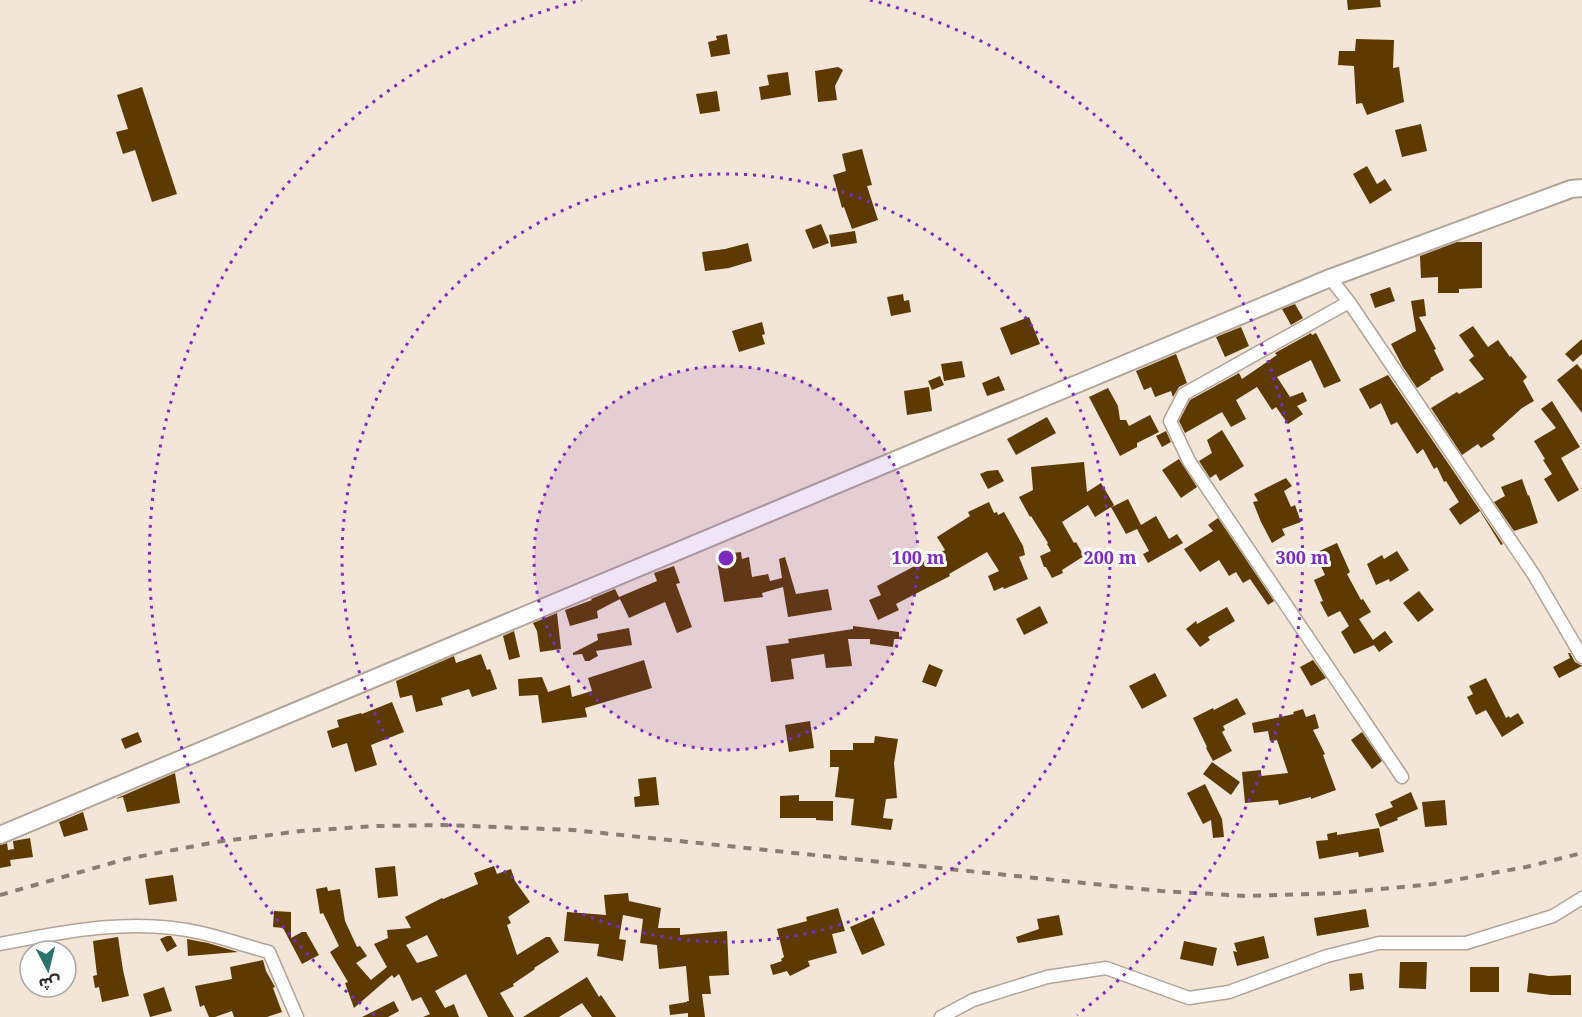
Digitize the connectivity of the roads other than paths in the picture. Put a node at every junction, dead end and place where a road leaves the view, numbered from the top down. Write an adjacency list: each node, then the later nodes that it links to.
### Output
1 (1582, 188): 2 (main road)
2 (1330, 278): 3 (street); 6 (main road)
3 (1349, 302): 4 (street); 5 (street)
4 (1582, 657)
5 (1402, 777)
6 (0, 835)
7 (1582, 898): 10 (street)
8 (0, 944): 9 (street)
9 (297, 1017)
10 (941, 1017)

